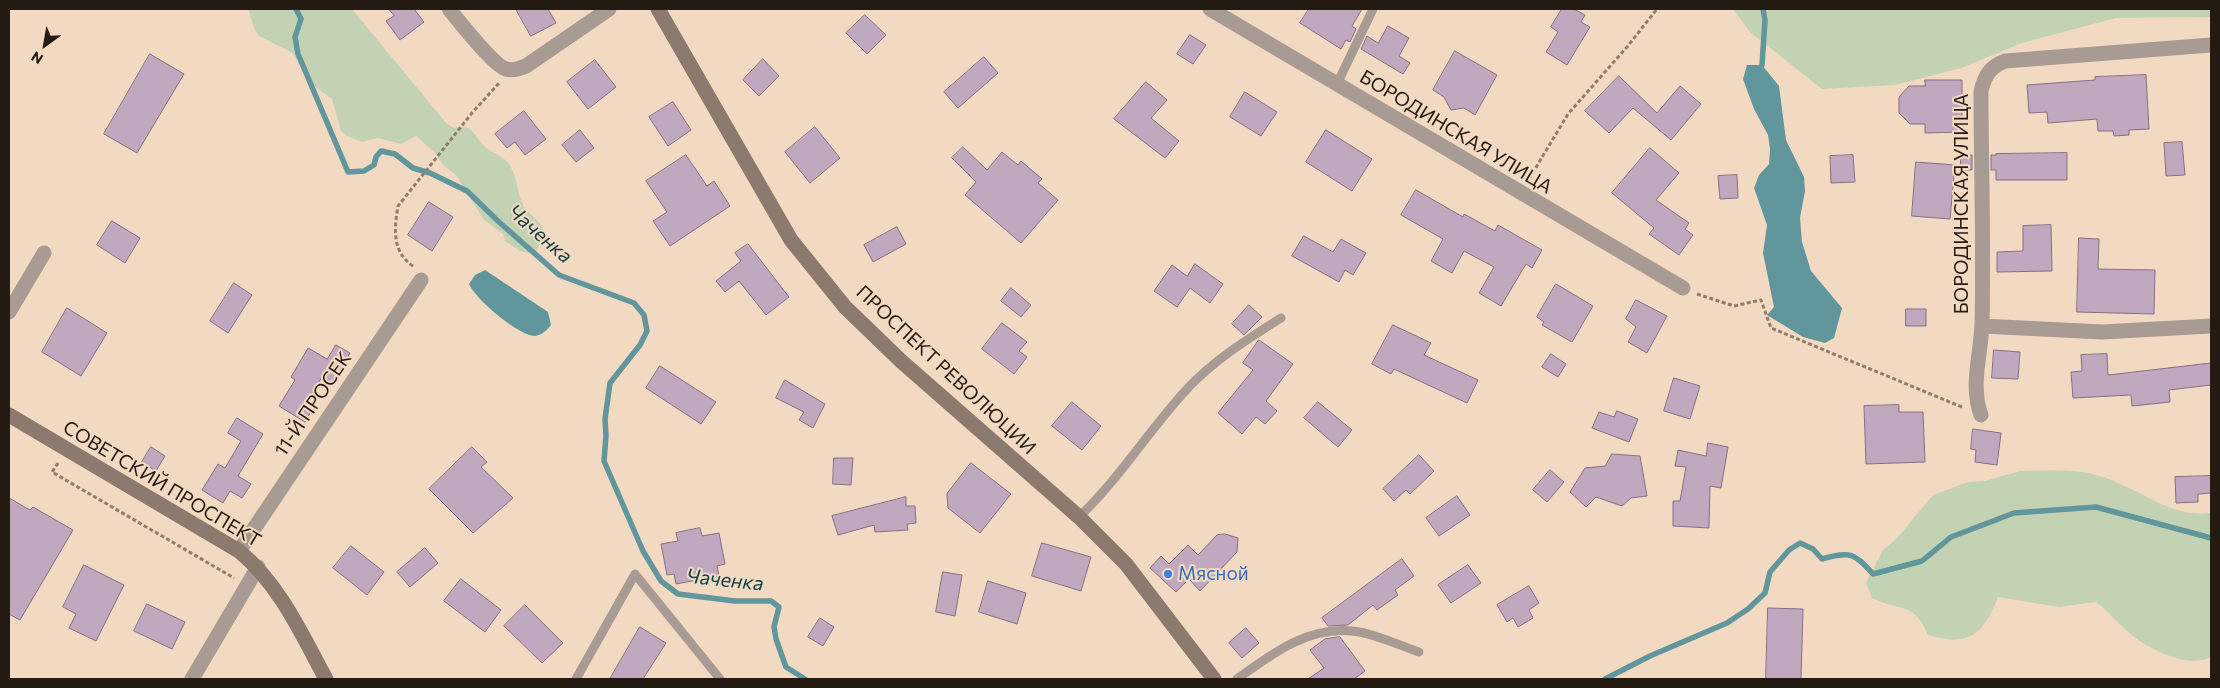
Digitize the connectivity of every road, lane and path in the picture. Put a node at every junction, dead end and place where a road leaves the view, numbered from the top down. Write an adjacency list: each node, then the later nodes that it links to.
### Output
1 (449, 9): 8 (street)
2 (609, 9): 8 (street)
3 (658, 9): 21 (street, ПРОСПЕКТ РЕВОЛЮЦИИ)
4 (1210, 9): 9 (street, БОРОДИНСКАЯ УЛИЦА)
5 (1373, 9): 9 (lane)
6 (1657, 9): 10 (path)
7 (2211, 46): 16 (street, БОРОДИНСКАЯ УЛИЦА)
8 (505, 69): 12 (path)
9 (1337, 84): 10 (street, БОРОДИНСКАЯ УЛИЦА)
10 (1521, 193): 13 (street, БОРОДИНСКАЯ УЛИЦА)
11 (44, 253): 14 (street)
12 (421, 280): 22 (street, 11-Й ПРОСЕК)
13 (1683, 288): 19 (path)
14 (9, 312)
15 (1281, 318): 21 (lane)
16 (1982, 326): 17 (street, БОРОДИНСКАЯ УЛИЦА); 19 (street, БОРОДИНСКАЯ УЛИЦА)
17 (2211, 326)
18 (9, 415): 20 (street, СОВЕТСКИЙ ПРОСПЕКТ)
19 (1981, 415)
20 (66, 448): 22 (street, СОВЕТСКИЙ ПРОСПЕКТ); 24 (path)
21 (1079, 517): 30 (street, ПРОСПЕКТ РЕВОЛЮЦИИ)
22 (239, 551): 23 (street, СОВЕТСКИЙ ПРОСПЕКТ)
23 (258, 567): 26 (street); 27 (street, СОВЕТСКИЙ ПРОСПЕКТ)
24 (229, 585)
25 (1419, 652): 31 (lane)
26 (192, 679)
27 (326, 679)
28 (576, 679): 29 (lane)
29 (720, 679)
30 (1214, 679)
31 (1237, 679)

